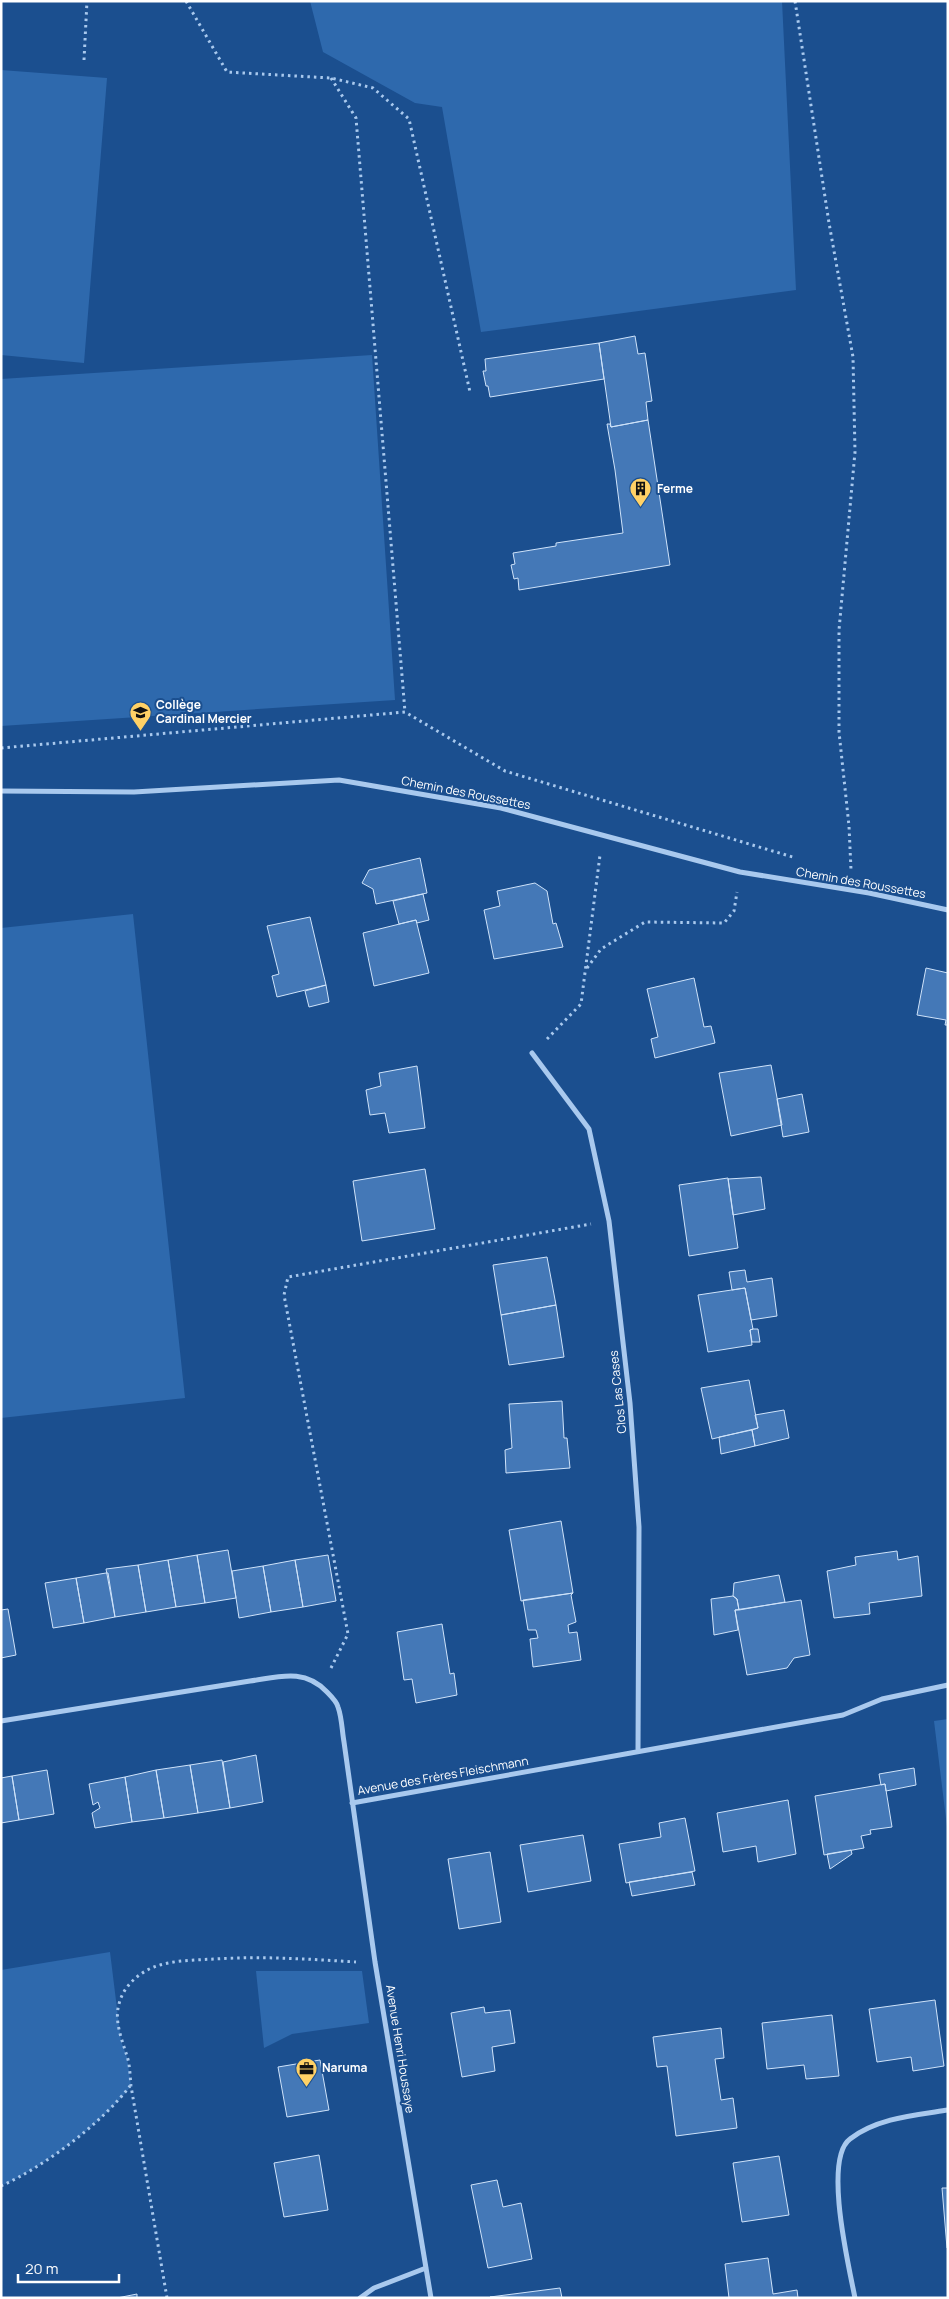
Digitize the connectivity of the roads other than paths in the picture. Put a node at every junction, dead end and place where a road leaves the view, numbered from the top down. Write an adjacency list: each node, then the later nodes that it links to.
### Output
1 (1, 791): 2 (street, Chemin des Roussettes)
2 (948, 910)
3 (532, 1053): 6 (street, Clos Las Cases)
4 (948, 1685): 6 (street, Avenue des Frères Fleischmann)
5 (1, 1721): 7 (street, Avenue des Frères Fleischmann)
6 (638, 1750): 7 (street, Avenue des Frères Fleischmann)
7 (352, 1803): 9 (street, Avenue Henri Houssaye)
8 (948, 2110): 12 (street)
9 (426, 2268): 10 (street); 11 (street, Avenue Henri Houssaye)
10 (360, 2298)
11 (431, 2298)
12 (854, 2298)

